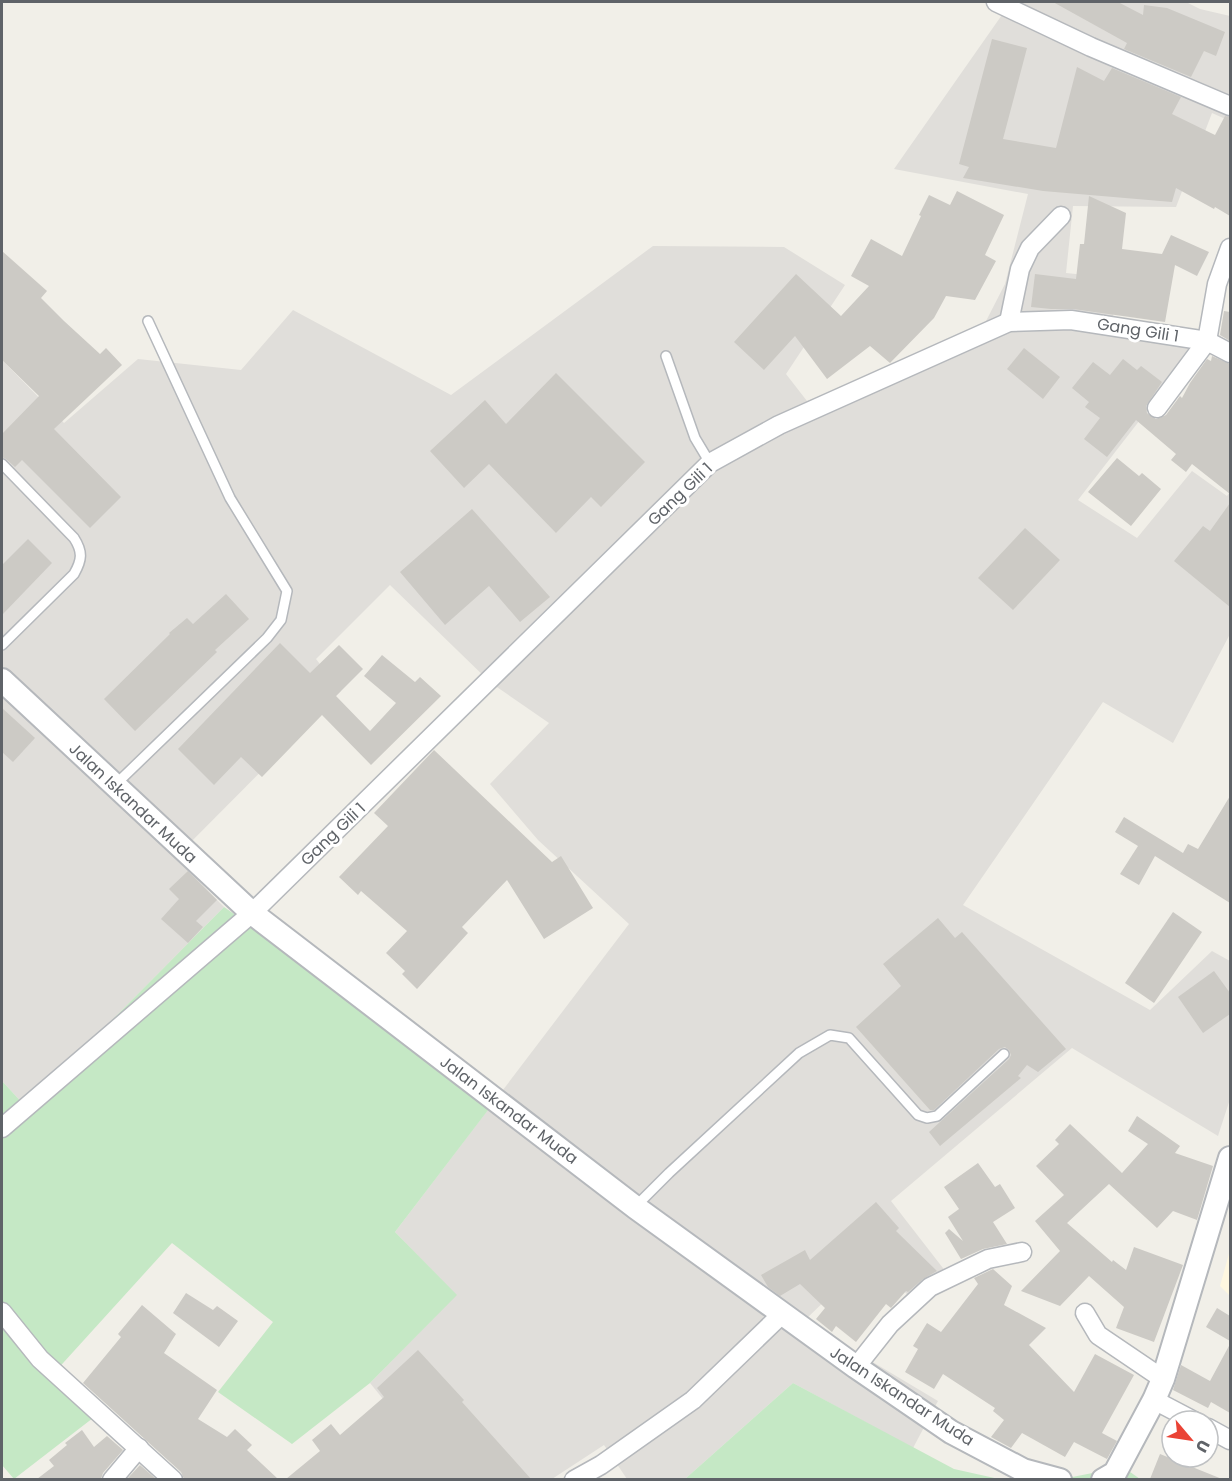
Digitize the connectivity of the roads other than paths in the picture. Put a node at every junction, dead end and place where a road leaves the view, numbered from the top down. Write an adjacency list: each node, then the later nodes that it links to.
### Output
1 (996, 2): 2 (street)
2 (1230, 106)
3 (1061, 216): 6 (street)
4 (1230, 248): 7 (street)
5 (148, 321): 15 (lane)
6 (1009, 322): 7 (street, Gang Gili 1); 11 (street, Gang Gili 1)
7 (1207, 341): 8 (street, Gang Gili 1); 10 (street)
8 (1230, 353)
9 (666, 356): 11 (lane)
10 (1157, 408)
11 (710, 463): 16 (street, Gang Gili 1)
12 (2, 464): 13 (lane)
13 (2, 645)
14 (2, 680): 15 (street, Jalan Iskandar Muda)
15 (114, 785): 16 (street, Jalan Iskandar Muda)
16 (252, 913): 18 (street, Gang Gili 1); 20 (street, Jalan Iskandar Muda)
17 (1004, 1054): 20 (lane)
18 (2, 1128)
19 (1230, 1158): 26 (street)
20 (635, 1207): 24 (street, Jalan Iskandar Muda)
21 (1022, 1252): 25 (street)
22 (2, 1312): 29 (street)
23 (1085, 1313): 26 (street)
24 (782, 1314): 25 (street, Jalan Iskandar Muda); 30 (street)
25 (856, 1367): 34 (street, Jalan Iskandar Muda)
26 (1163, 1379): 27 (street)
27 (1154, 1400): 28 (street); 35 (street)
28 (1171, 1409)
29 (139, 1448): 31 (street); 32 (street)
30 (606, 1472): 33 (street)
31 (111, 1479)
32 (173, 1479)
33 (574, 1479)
34 (1060, 1479)
35 (1103, 1479)

